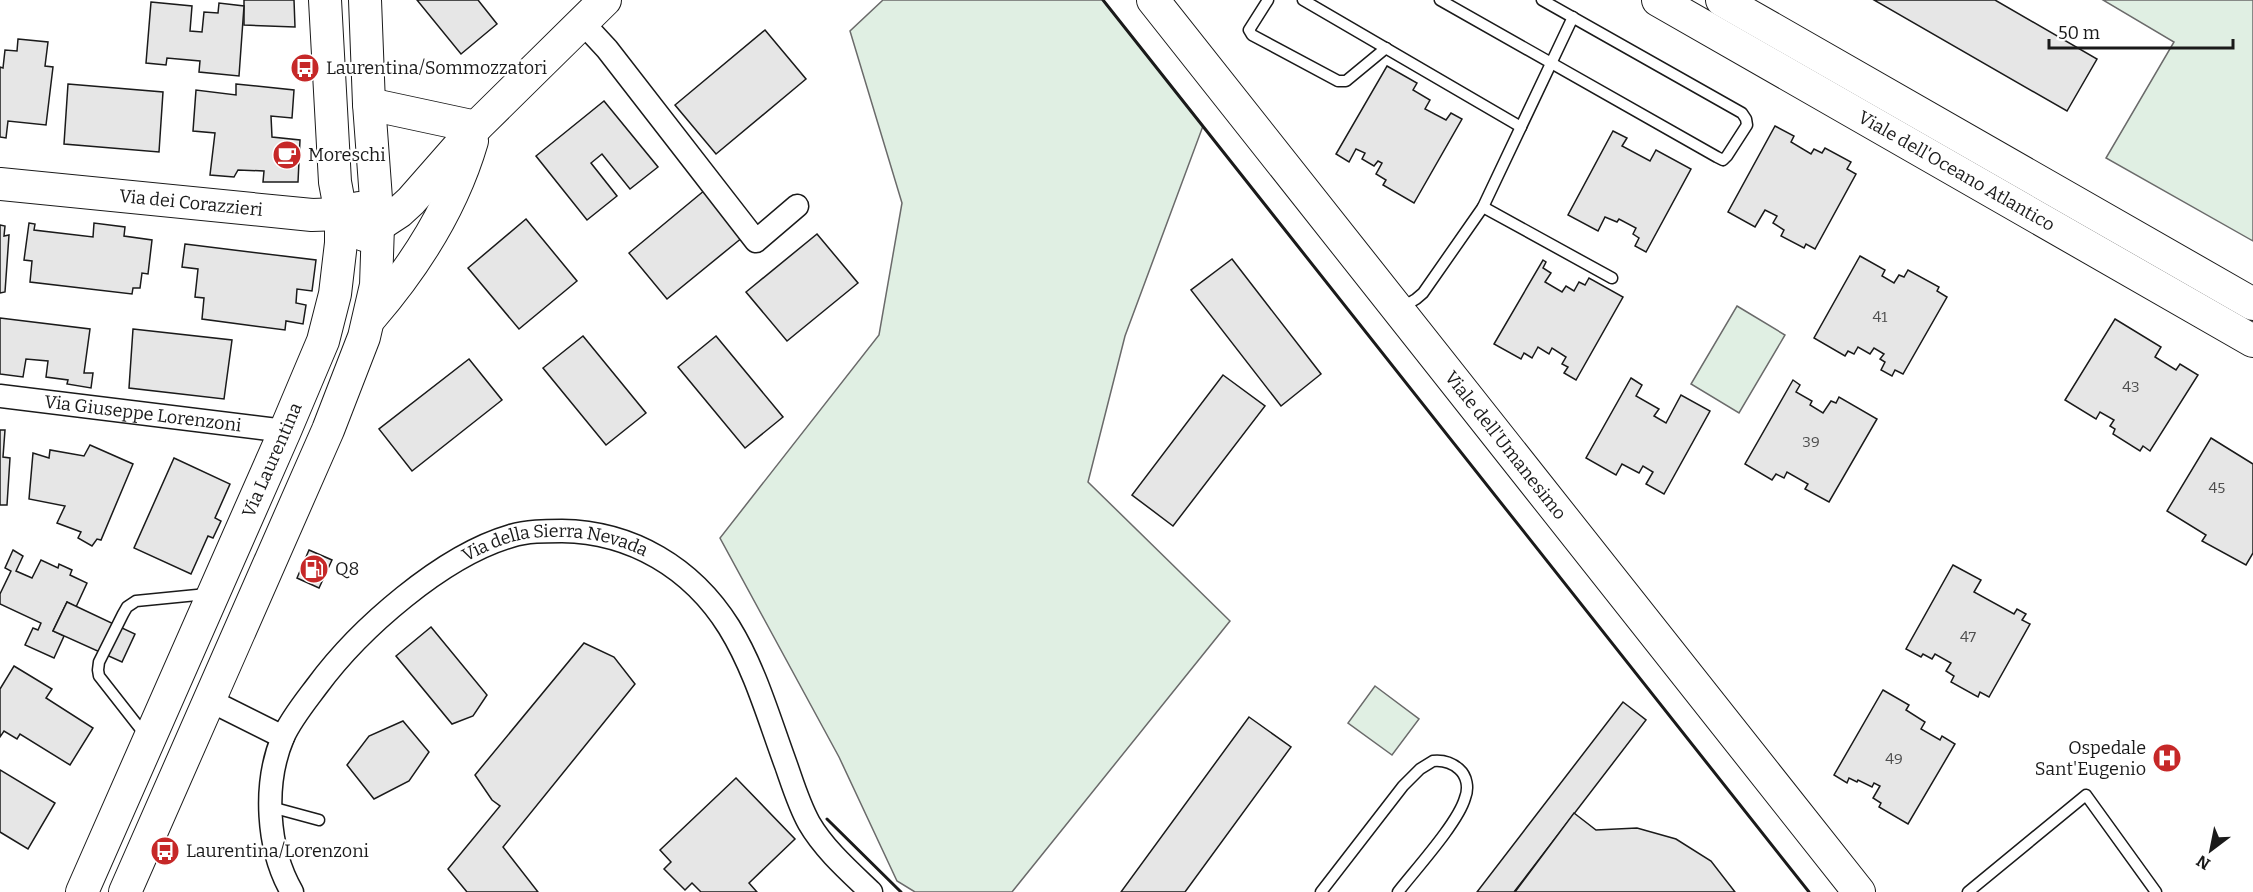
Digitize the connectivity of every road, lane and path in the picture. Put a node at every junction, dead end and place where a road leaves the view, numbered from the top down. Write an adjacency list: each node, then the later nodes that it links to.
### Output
1 (325, 0): 22 (main road, Via Laurentina)
2 (365, 0): 15 (main road)
3 (605, 0): 12 (main road)
4 (1153, 0): 27 (main road, Viale dell'Umanesimo)
5 (1268, 0): 13 (lane)
6 (1303, 0): 13 (lane)
7 (1440, 0): 14 (lane)
8 (1542, 0): 11 (lane)
9 (1658, 0): 29 (main road, Viale dell'Oceano Atlantico)
10 (1722, 0): 26 (main road, Viale dell'Oceano Atlantico)
11 (1573, 17): 14 (lane); 14 (lane)
12 (582, 22): 17 (main road); 20 (street)
13 (1386, 48): 16 (lane)
14 (1551, 65): 16 (lane)
15 (369, 104): 17 (main road); 19 (main road)
16 (1521, 127): 21 (lane)
17 (477, 128): 23 (main road); 28 (main road)
18 (0, 184): 22 (main road, Via dei Corazzieri)
19 (376, 194): 22 (main road, Via dei Corazzieri); 23 (main road)
20 (797, 206)
21 (1483, 207): 25 (lane); 27 (lane)
22 (341, 214): 24 (main road, Via Laurentina)
23 (378, 226): 24 (main road); 28 (main road)
24 (341, 252): 31 (main road, Via Laurentina)
25 (1612, 278)
26 (2253, 304)
27 (1398, 310): 44 (main road, Viale dell'Umanesimo)
28 (369, 320): 33 (main road)
29 (2253, 341)
30 (0, 396): 31 (street, Via Giuseppe Lorenzoni)
31 (285, 431): 32 (main road, Via Laurentina)
32 (213, 594): 35 (main road, Via Laurentina); 35 (lane)
33 (209, 700): 34 (street); 39 (main road)
34 (283, 737): 36 (street, Via della Sierra Nevada); 41 (street, Via della Sierra Nevada)
35 (149, 740): 38 (main road, Via Laurentina)
36 (271, 807): 37 (lane); 40 (street, Via della Sierra Nevada)
37 (319, 820)
38 (82, 892)
39 (125, 892)
40 (292, 892)
41 (871, 892)
42 (1321, 892): 43 (lane)
43 (1398, 892)
44 (1859, 892)
45 (1968, 892): 46 (lane)
46 (2156, 892)

